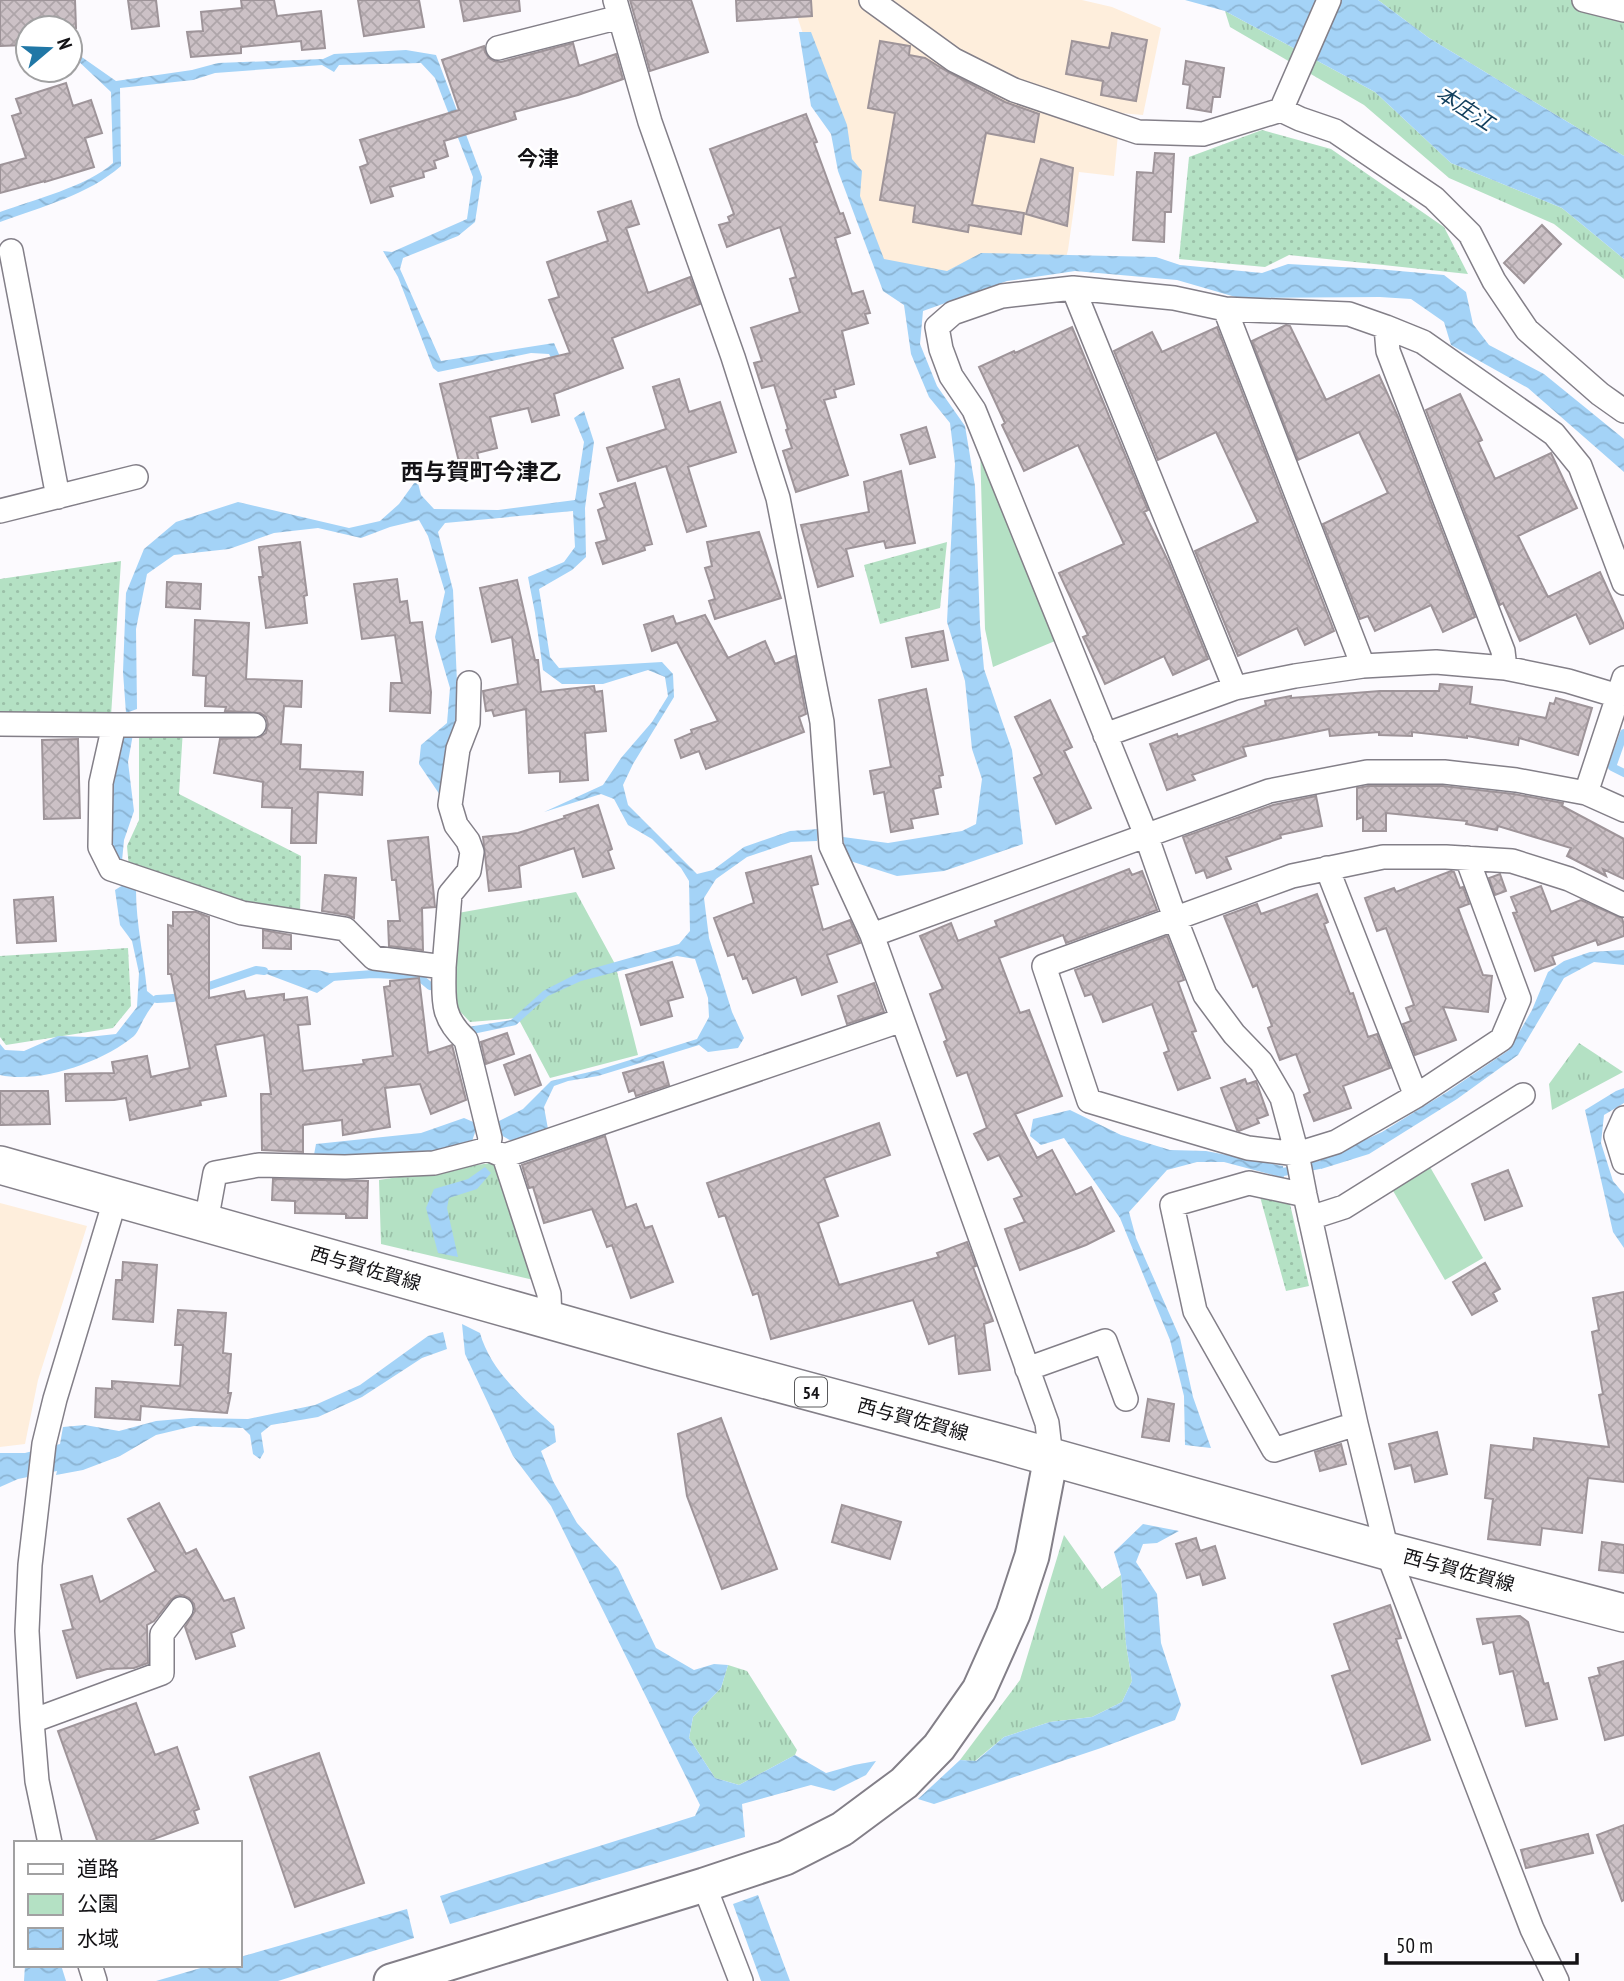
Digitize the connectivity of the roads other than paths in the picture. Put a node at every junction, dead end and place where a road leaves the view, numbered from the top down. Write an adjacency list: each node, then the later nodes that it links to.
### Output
1 (870, 0): 7 (street)
2 (1329, 0): 7 (street)
3 (1584, 0): 5 (street)
4 (617, 9): 6 (street); 33 (street)
5 (1624, 10)
6 (498, 48)
7 (1286, 100): 12 (street)
8 (11, 251): 14 (street)
9 (1073, 288): 10 (street); 21 (street); 25 (street)
10 (1225, 309): 11 (street); 17 (street)
11 (1387, 327): 16 (street); 18 (street)
12 (1624, 411)
13 (136, 477): 14 (street)
14 (58, 496): 15 (street)
15 (0, 511)
16 (1624, 583)
17 (1363, 666): 18 (street); 21 (street)
18 (1505, 668): 20 (street)
19 (469, 683): 34 (street)
20 (1621, 687): 26 (street)
21 (1235, 688): 25 (street)
22 (0, 724): 23 (street)
23 (114, 725): 24 (street); 34 (street)
24 (254, 725)
25 (1105, 735): 28 (street)
26 (1586, 793): 27 (street); 28 (street)
27 (1624, 810)
28 (1146, 835): 32 (street); 33 (street)
29 (1467, 858): 30 (street); 31 (street); 37 (street)
30 (1326, 868): 32 (street); 37 (street)
31 (1624, 905)
32 (1175, 918): 42 (street); 42 (street)
33 (872, 935): 35 (street)
34 (444, 967): 39 (street)
35 (902, 1020): 39 (street); 47 (street)
36 (1523, 1095): 44 (street)
37 (1416, 1096): 42 (street)
38 (1624, 1118): 40 (street)
39 (496, 1153): 45 (street); 46 (street)
40 (1624, 1162)
41 (0, 1165): 43 (main road, 西与賀佐賀線 / 54)
42 (1301, 1173): 44 (street); 49 (street)
43 (116, 1197): 45 (main road, 西与賀佐賀線 / 54); 54 (street)
44 (1310, 1218): 49 (street)
45 (206, 1222): 46 (main road, 西与賀佐賀線 / 54)
46 (550, 1320): 50 (main road, 西与賀佐賀線 / 54)
47 (1027, 1369): 48 (street); 50 (street)
48 (1126, 1399)
49 (1356, 1424): 51 (street)
50 (1051, 1457): 51 (main road, 西与賀佐賀線 / 54); 56 (street)
51 (1387, 1550): 53 (main road, 西与賀佐賀線 / 54); 59 (street)
52 (181, 1609): 54 (street)
53 (1624, 1613)
54 (32, 1721): 55 (street)
55 (50, 1841)
56 (704, 1885): 57 (street); 58 (street)
57 (390, 1981)
58 (741, 1981)
59 (1557, 1981)

